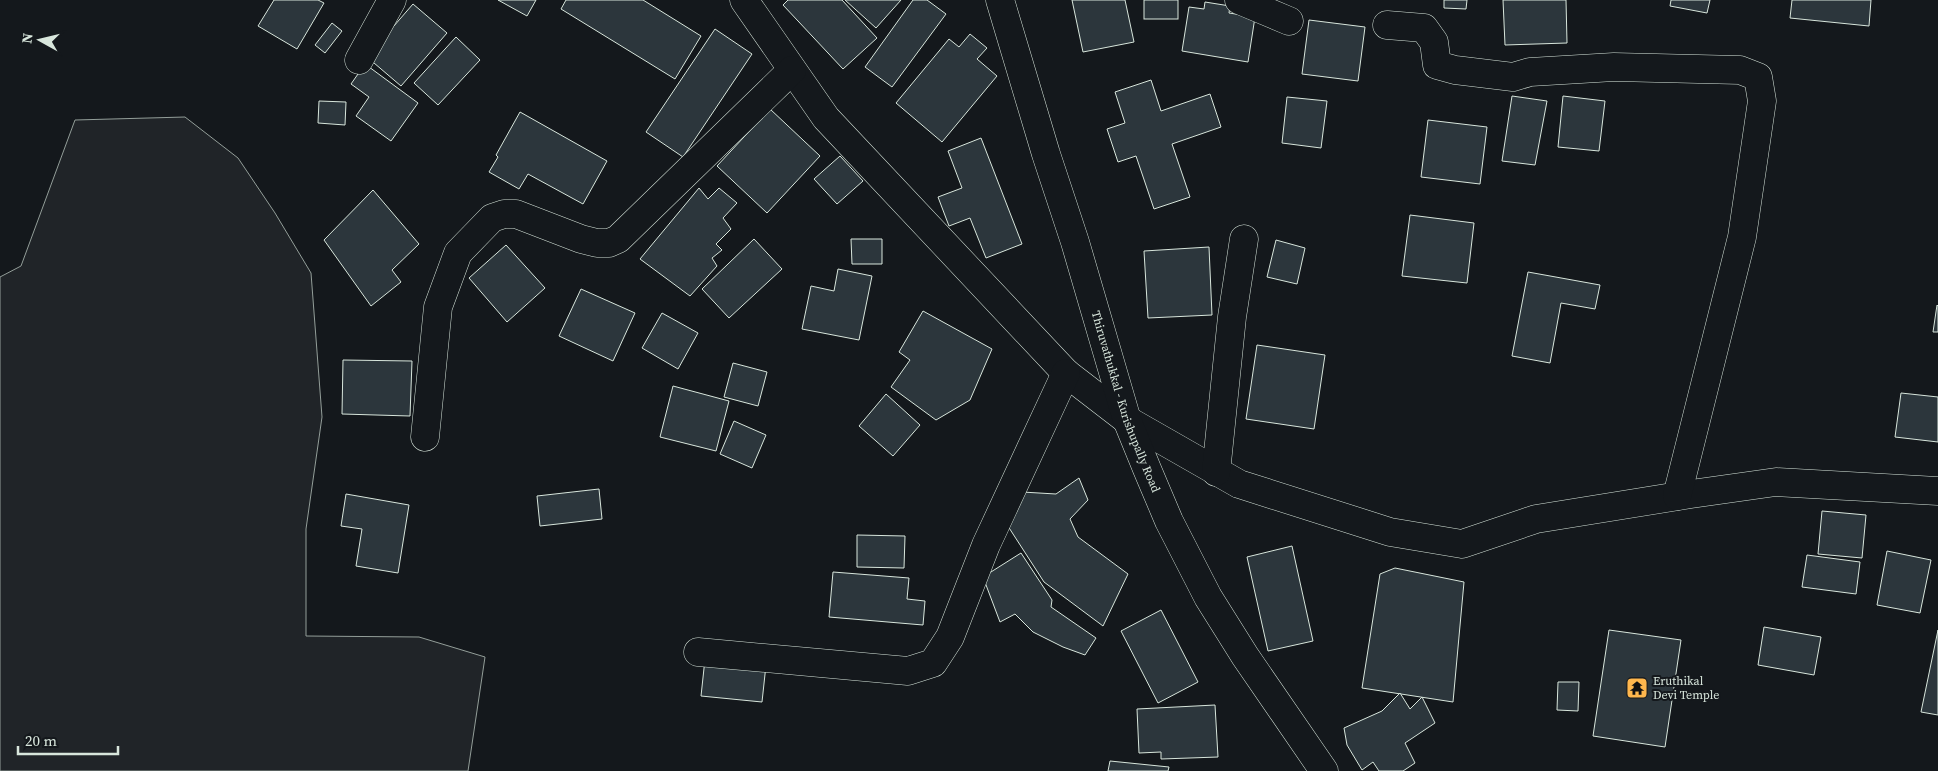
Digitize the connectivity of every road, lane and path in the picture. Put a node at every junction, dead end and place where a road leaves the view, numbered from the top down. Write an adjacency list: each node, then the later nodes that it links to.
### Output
1 (392, 0): 7 (street)
2 (744, 0): 8 (street)
3 (1000, 0): 11 (street, Thiruvathukkal - Kurishupally Road)
4 (1239, 0): 5 (street)
5 (1289, 21)
6 (1387, 25): 15 (street)
7 (358, 60)
8 (792, 70): 10 (street); 12 (street)
9 (1244, 239): 13 (street)
10 (1066, 373): 11 (street); 16 (street)
11 (1127, 420): 13 (street); 17 (street, Thiruvathukkal - Kurishupally Road)
12 (425, 437)
13 (1216, 472): 15 (street)
14 (1938, 491): 15 (street)
15 (1676, 496)
16 (698, 652)
17 (1324, 771)

